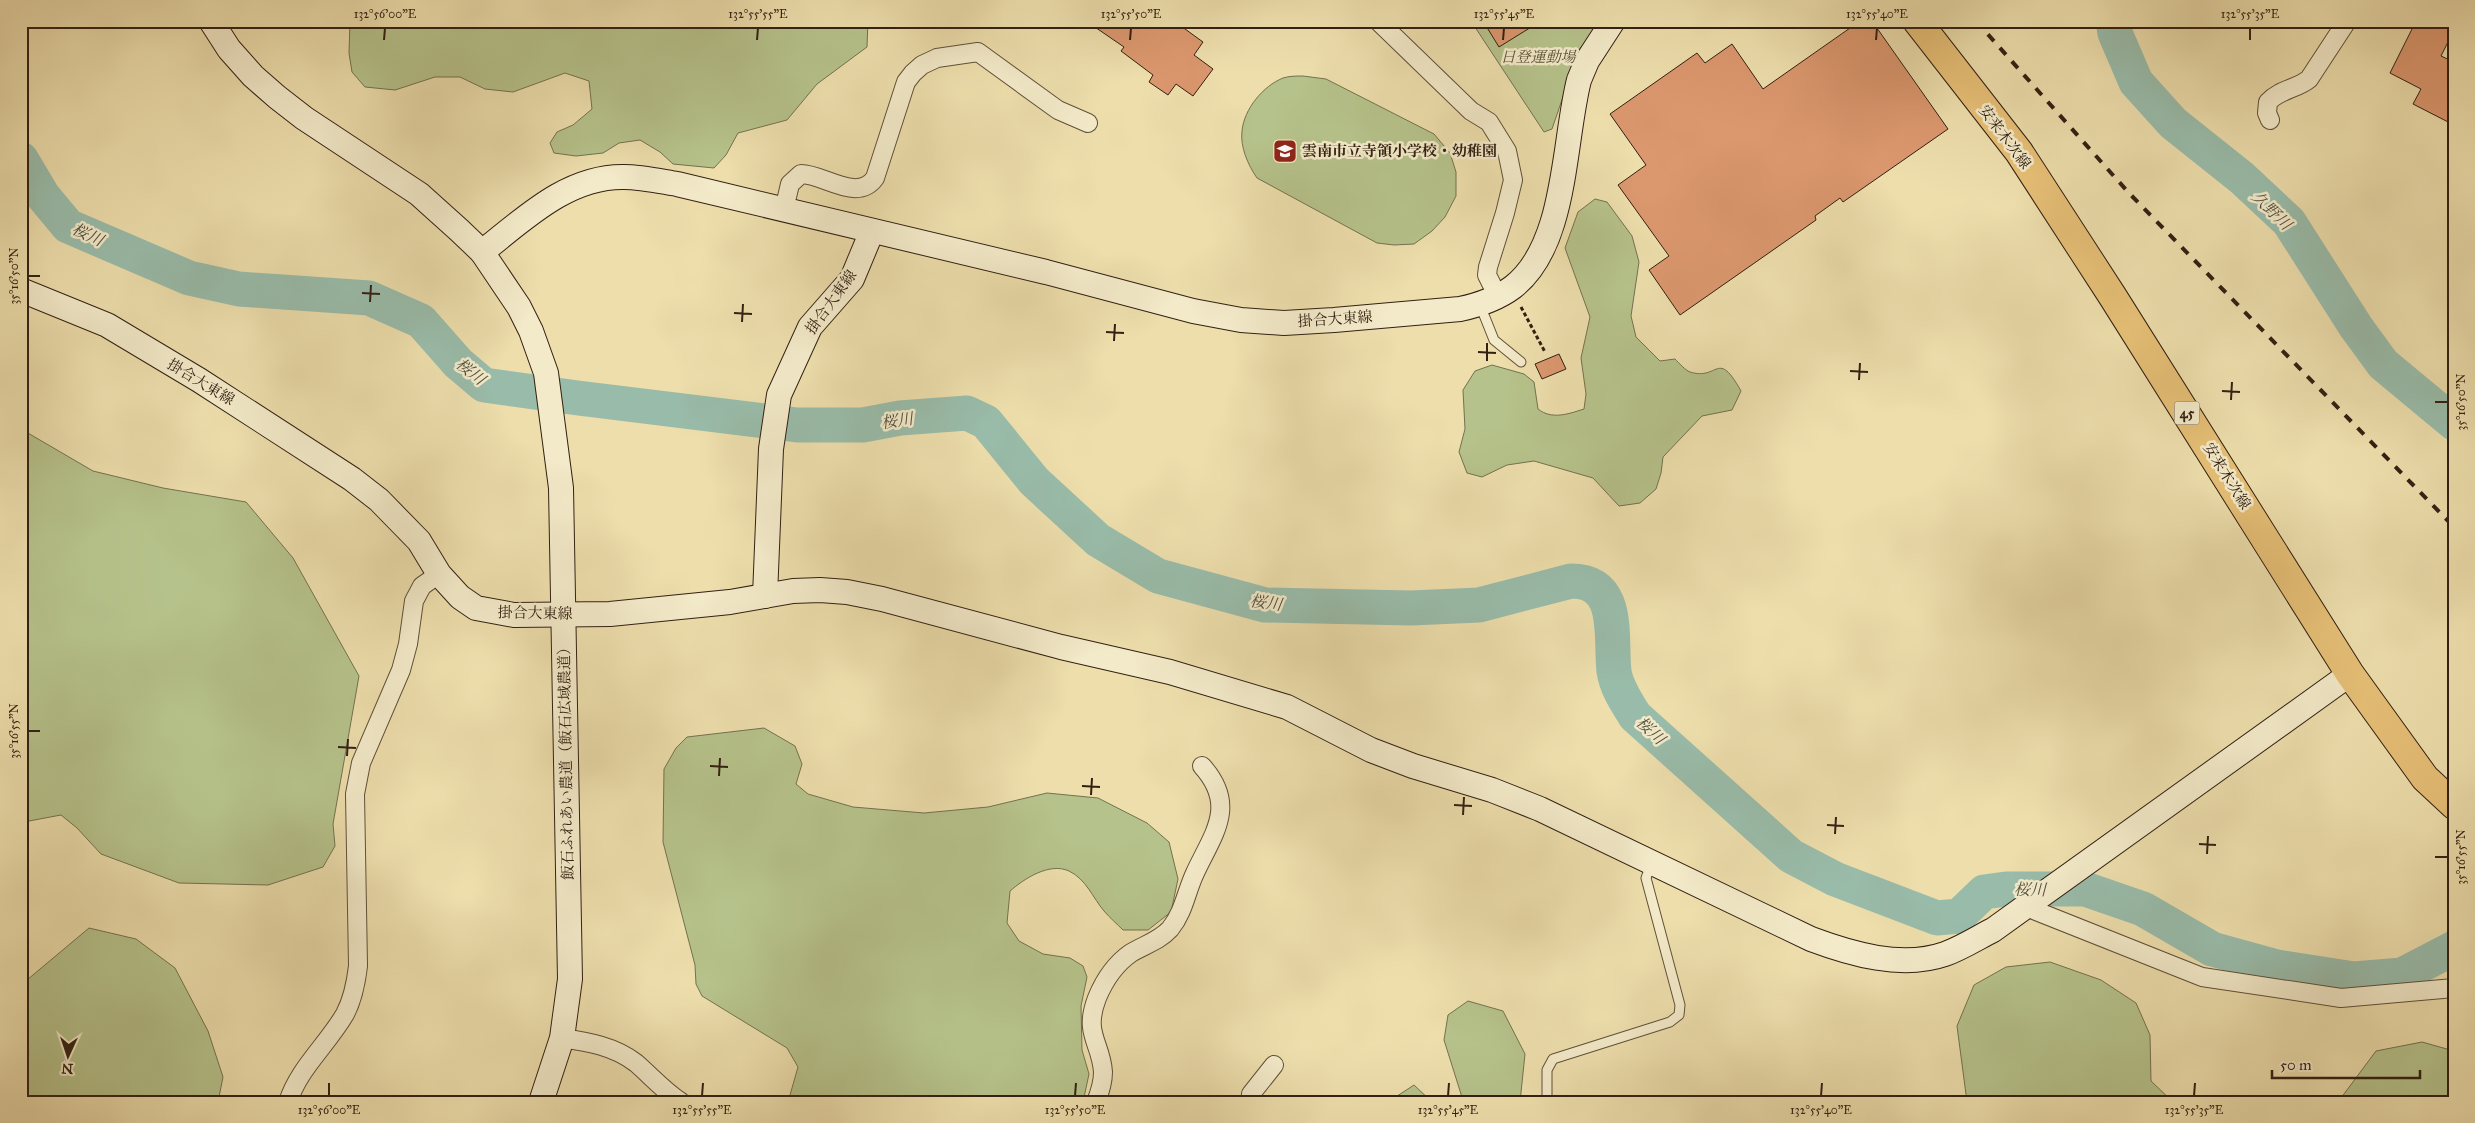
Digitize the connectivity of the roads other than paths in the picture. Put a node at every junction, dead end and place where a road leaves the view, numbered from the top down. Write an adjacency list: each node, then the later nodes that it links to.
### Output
1 (211, 21): 12 (street, 飯石ふれあい農道（飯石広域農道）)
2 (1280, 21): 7 (lane)
3 (1378, 21): 14 (street)
4 (1613, 21): 14 (street, 掛合大東線)
5 (1917, 21): 19 (main road, 安来木次線 / 45)
6 (2348, 21): 8 (street)
7 (1266, 23)
8 (2270, 120)
9 (1088, 123): 10 (street)
10 (784, 210): 11 (street, 掛合大東線); 12 (street, 掛合大東線)
11 (872, 231): 14 (street, 掛合大東線); 17 (street, 掛合大東線)
12 (482, 252): 18 (street, 飯石ふれあい農道（飯石広域農道）)
13 (21, 290): 16 (street, 掛合大東線)
14 (1499, 302): 15 (lane)
15 (1521, 362)
16 (439, 574): 18 (street, 掛合大東線); 27 (street)
17 (765, 596): 18 (street, 掛合大東線); 22 (street)
18 (563, 614): 25 (street, 飯石ふれあい農道（飯石広域農道）)
19 (2350, 674): 21 (main road, 安来木次線 / 45); 23 (street)
20 (1202, 766): 30 (street)
21 (2454, 806)
22 (1651, 864): 23 (street); 32 (lane)
23 (2030, 903): 24 (street)
24 (2454, 988)
25 (562, 1038): 28 (street, 飯石ふれあい農道（飯石広域農道）); 29 (street)
26 (1274, 1065): 31 (street)
27 (288, 1102)
28 (541, 1102)
29 (681, 1102)
30 (1096, 1102)
31 (1250, 1102)
32 (1547, 1102)

